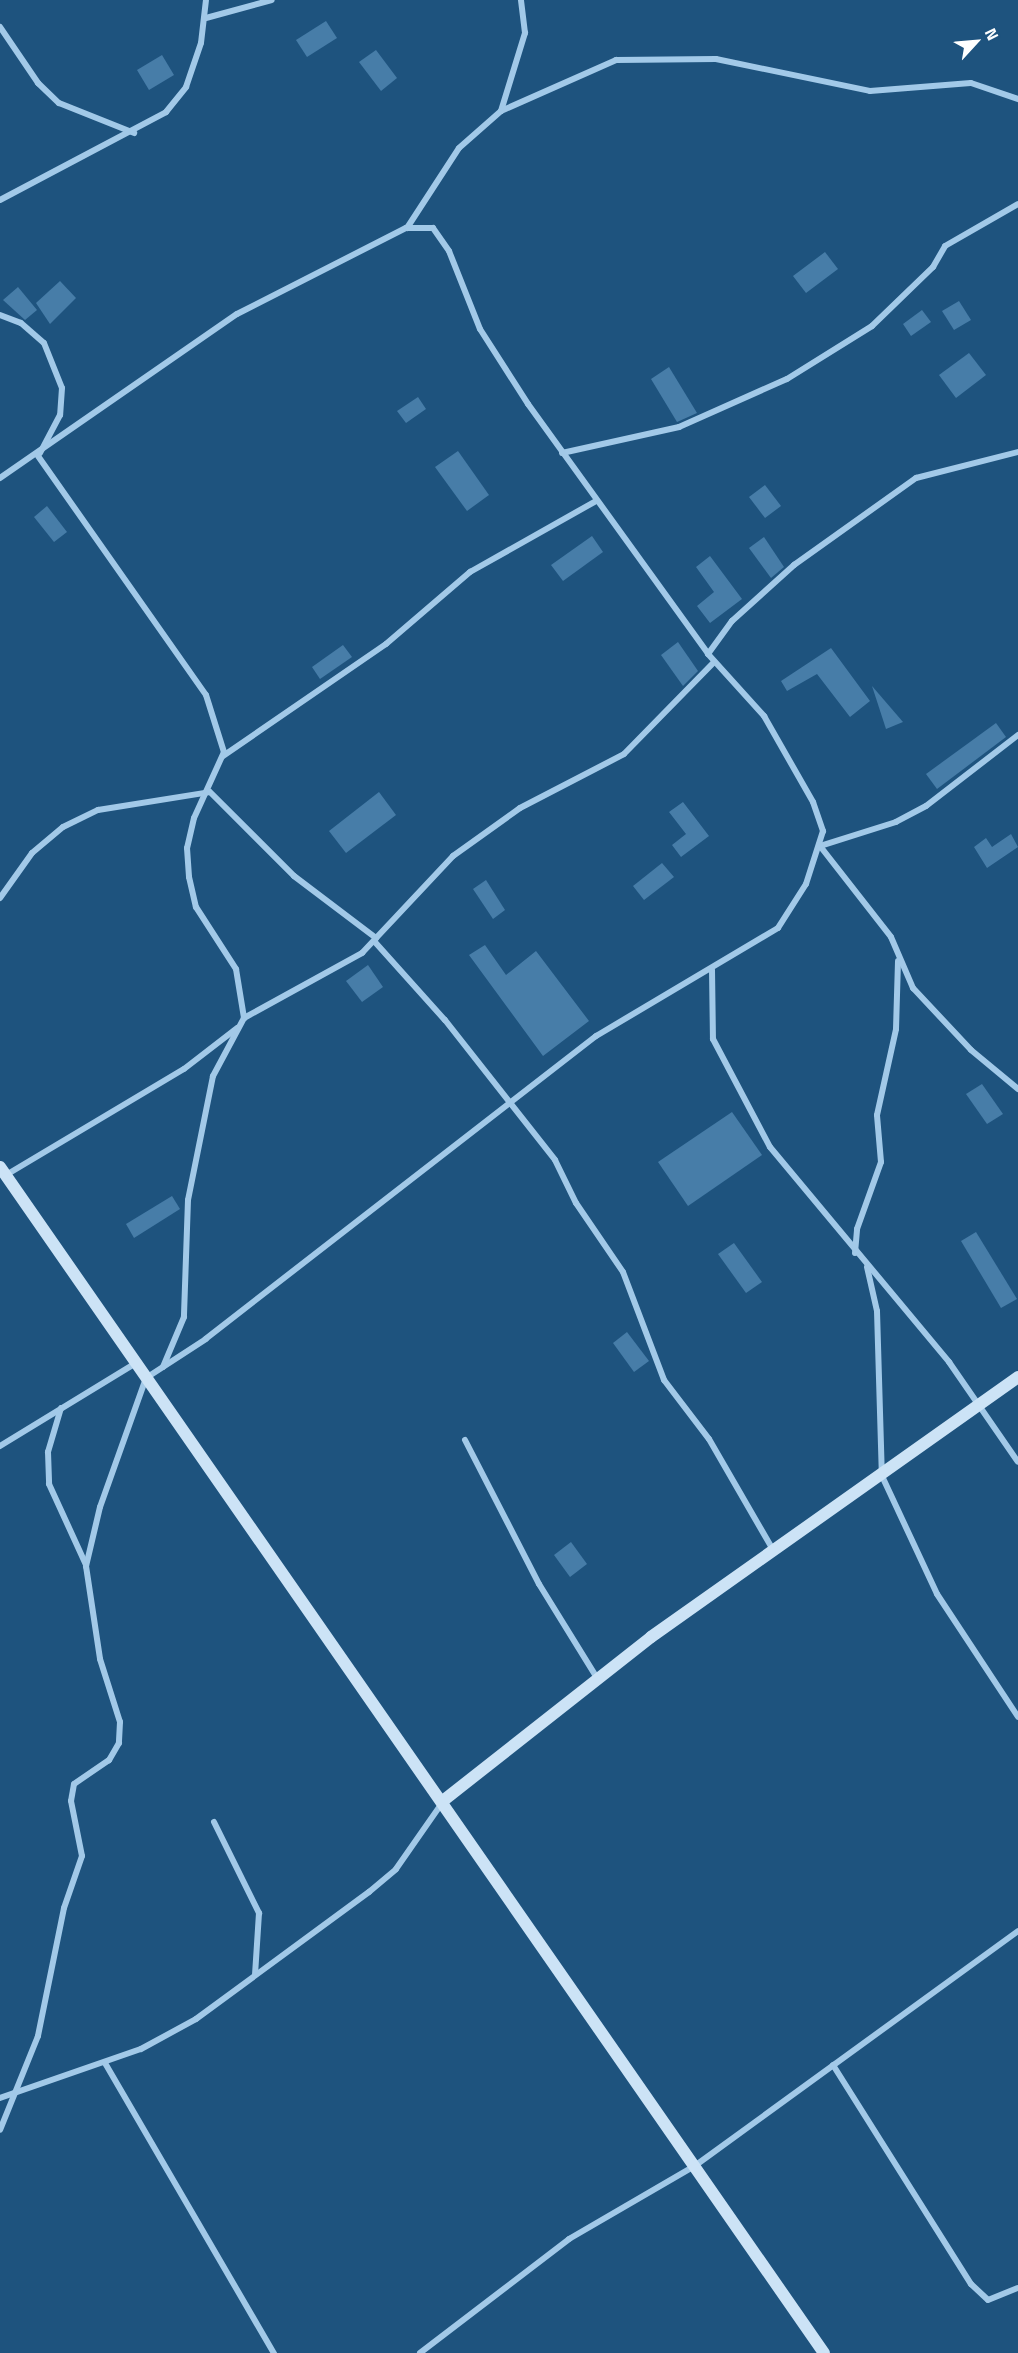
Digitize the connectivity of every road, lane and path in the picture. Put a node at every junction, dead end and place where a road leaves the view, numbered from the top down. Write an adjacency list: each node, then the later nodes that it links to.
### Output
1 (206, 0): 4 (street)
2 (272, 0): 4 (street)
3 (521, 0): 7 (street)
4 (206, 18): 8 (street)
5 (0, 27): 8 (street)
6 (1018, 99): 7 (street)
7 (501, 111): 11 (street)
8 (134, 133): 9 (street)
9 (0, 200)
10 (1018, 204): 14 (street)
11 (406, 228): 14 (street); 15 (street)
12 (0, 315): 15 (street)
13 (1018, 452): 18 (street)
14 (562, 453): 17 (street)
15 (38, 456): 16 (street); 21 (street)
16 (0, 478)
17 (596, 501): 18 (street); 21 (street)
18 (708, 654): 19 (street)
19 (714, 662): 23 (street); 25 (street)
20 (1018, 735): 23 (street)
21 (223, 756): 22 (street)
22 (210, 792): 24 (street); 25 (street); 28 (street)
23 (820, 846): 26 (street); 27 (street)
24 (0, 898)
25 (375, 940): 28 (street); 31 (street)
26 (898, 953): 30 (street); 33 (street)
27 (712, 970): 31 (street); 33 (street)
28 (244, 1018): 29 (street)
29 (239, 1026): 32 (street); 36 (street)
30 (1018, 1089)
31 (511, 1103): 36 (street); 45 (street)
32 (3, 1171): 35 (street)
33 (855, 1253): 34 (street)
34 (867, 1266): 39 (street); 44 (street)
35 (136, 1363): 38 (street); 40 (street)
36 (162, 1368): 38 (street)
37 (1018, 1377): 39 (street)
38 (146, 1378): 46 (street); 49 (street)
39 (978, 1404): 43 (street); 44 (street)
40 (61, 1408): 42 (street); 46 (street)
41 (465, 1440): 47 (street)
42 (0, 1446)
43 (1018, 1462)
44 (882, 1476): 45 (street); 48 (street)
45 (774, 1552): 47 (street)
46 (86, 1566): 55 (street)
47 (597, 1678): 49 (street)
48 (1018, 1717)
49 (444, 1800): 52 (street); 58 (street)
50 (214, 1822): 52 (street)
51 (1018, 1931): 54 (street)
52 (255, 1975): 53 (street)
53 (105, 2063): 55 (street); 60 (street)
54 (833, 2065): 58 (street); 59 (street)
55 (14, 2093): 56 (street); 57 (street)
56 (0, 2098)
57 (0, 2130)
58 (696, 2165): 61 (street); 62 (street)
59 (1018, 2288)
60 (274, 2353)
61 (420, 2353)
62 (824, 2353)

